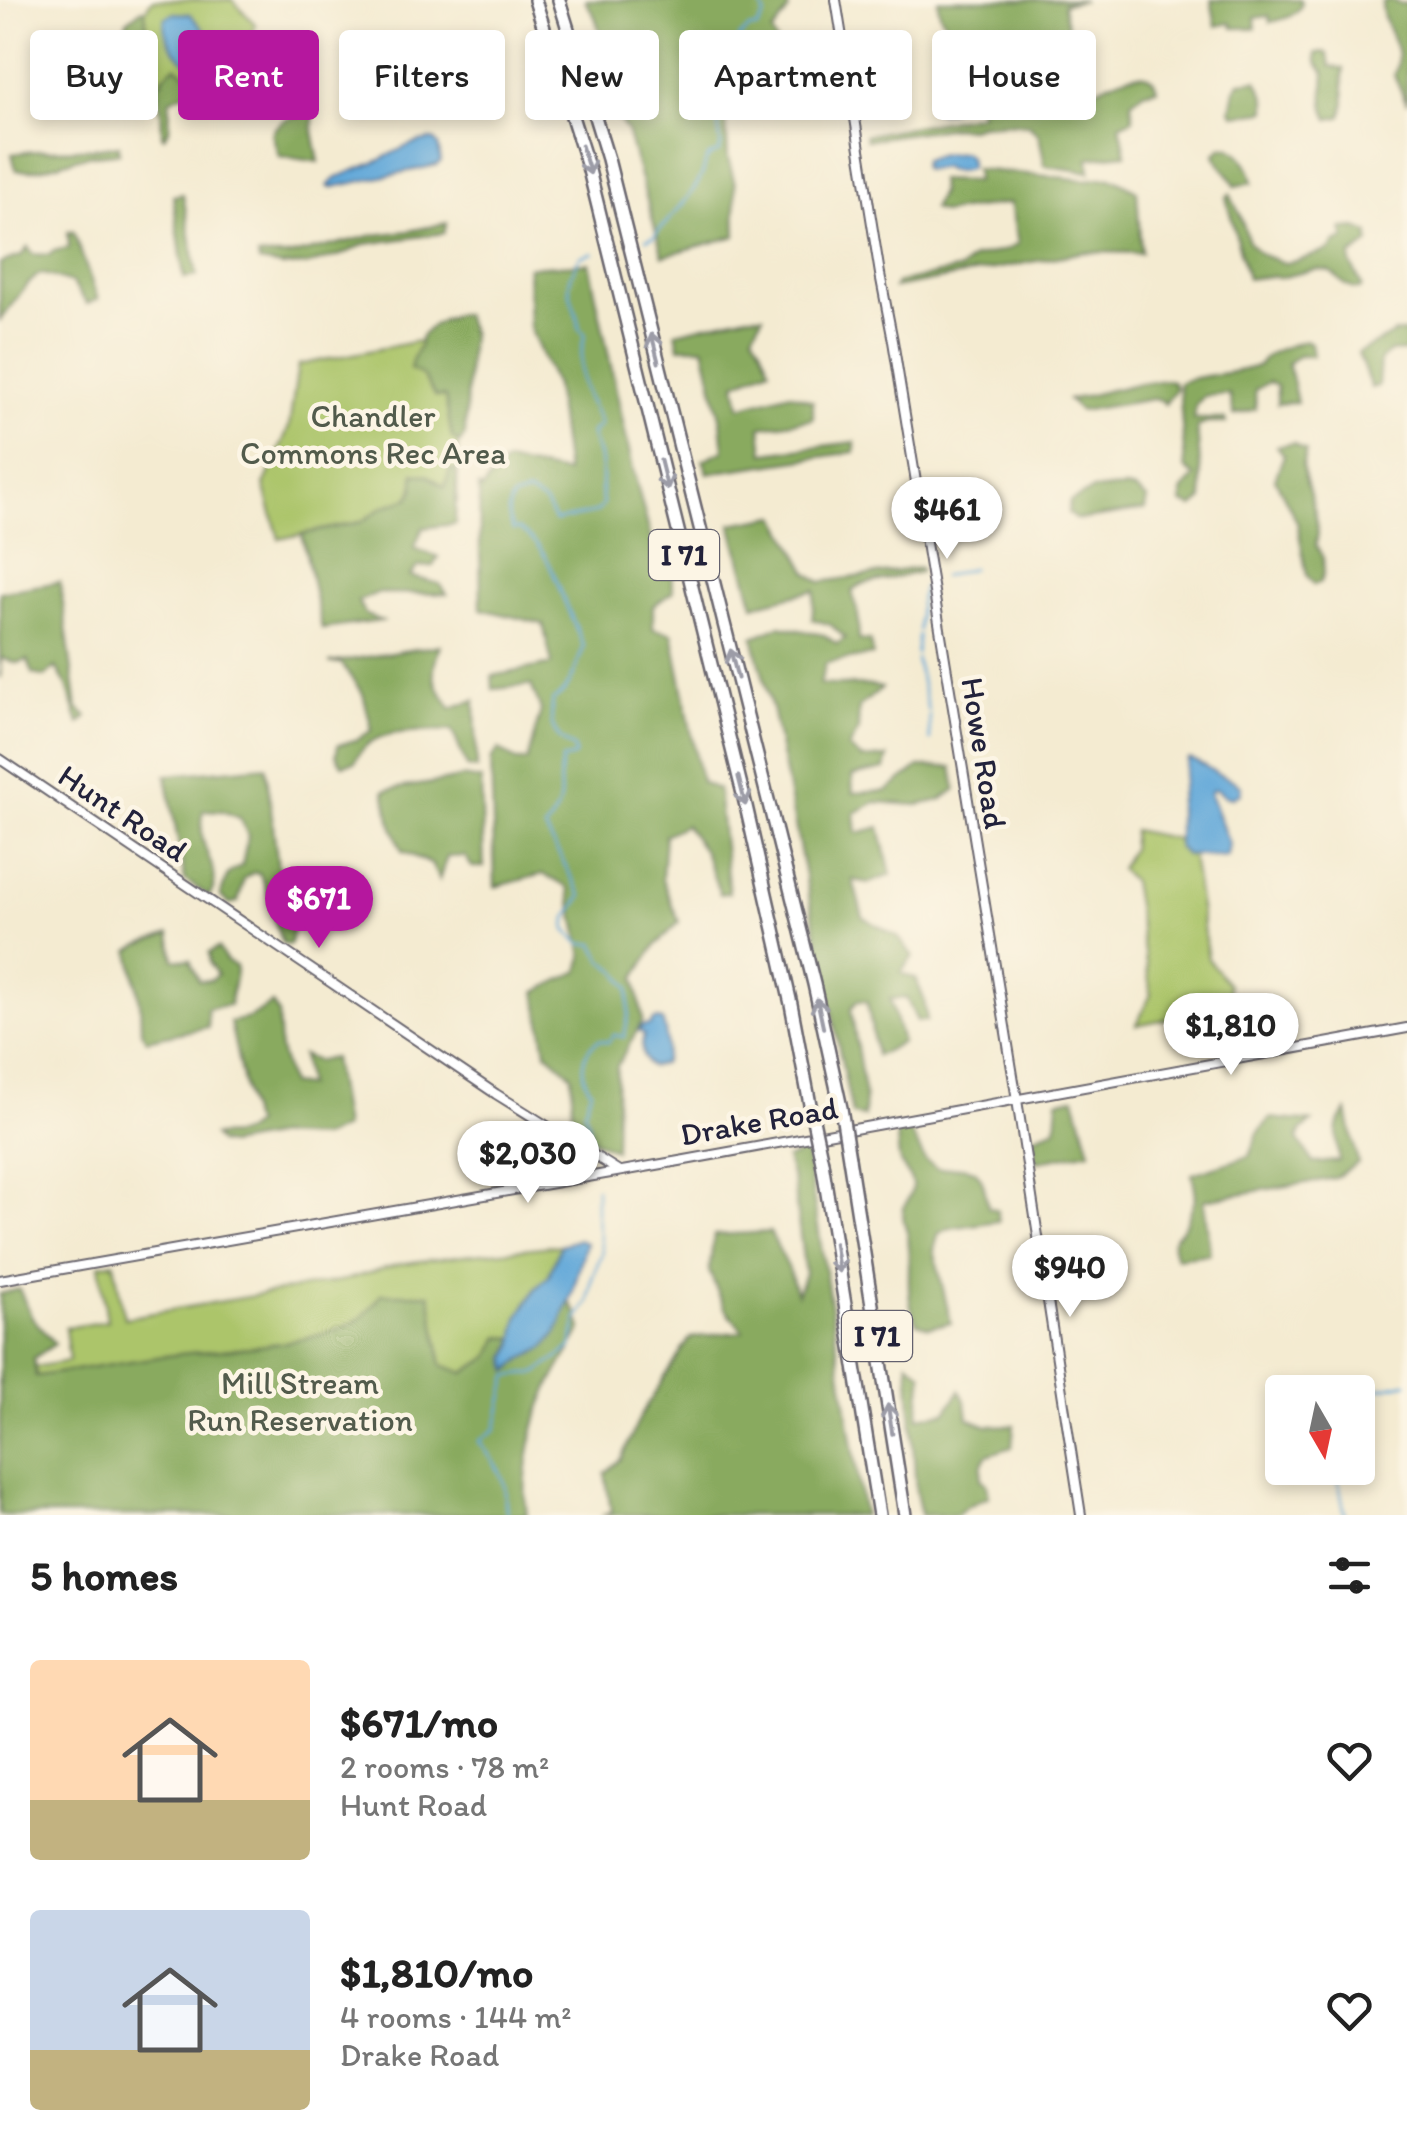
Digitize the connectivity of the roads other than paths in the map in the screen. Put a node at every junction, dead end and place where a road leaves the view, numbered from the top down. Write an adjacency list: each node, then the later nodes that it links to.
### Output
1 (535, 0): 9 (highway, I 71, one-way to 9, bridge)
2 (558, 0): 10 (highway, I 71, one-way to 2, bridge)
3 (836, 0): 6 (street, Howe Road)
4 (0, 760): 7 (street, Hunt Road)
5 (1407, 1028): 6 (street, Drake Road)
6 (1017, 1100): 7 (street, Drake Road); 11 (street, Howe Road)
7 (620, 1171): 8 (street, Drake Road)
8 (0, 1280)
9 (879, 1515)
10 (906, 1515)
11 (1080, 1515)

